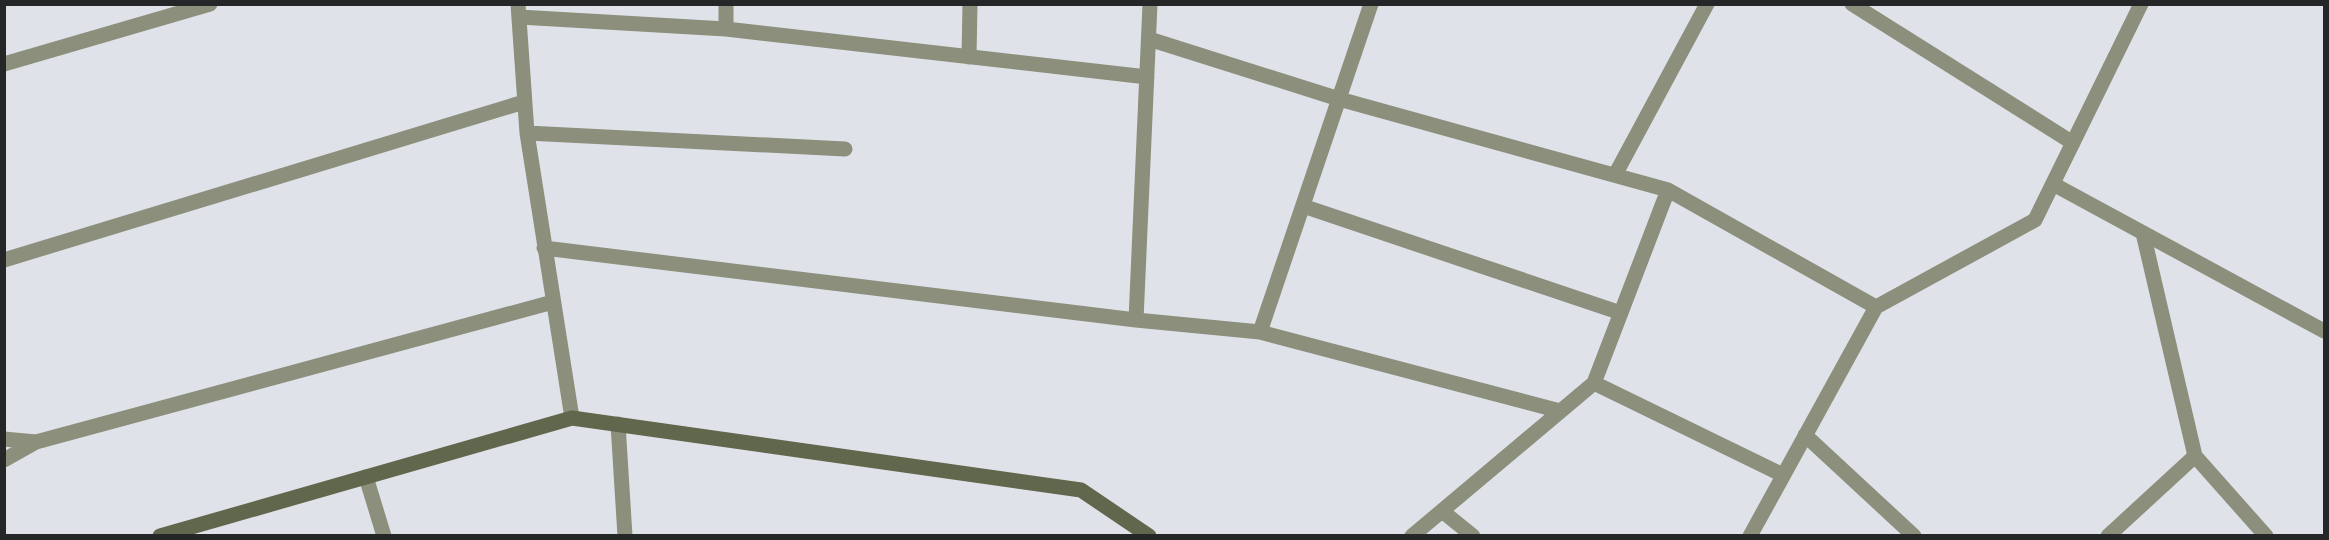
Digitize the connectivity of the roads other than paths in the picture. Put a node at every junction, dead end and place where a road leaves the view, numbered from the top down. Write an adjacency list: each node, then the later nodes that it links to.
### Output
1 (210, 4): 13 (street)
2 (726, 4): 10 (street)
3 (970, 4): 12 (street)
4 (1150, 4): 11 (street)
5 (1371, 4): 15 (street)
6 (1707, 4): 20 (street)
7 (1852, 4): 18 (street)
8 (2140, 4): 18 (street)
9 (519, 11): 10 (street); 16 (street)
10 (726, 29): 12 (street)
11 (1149, 39): 14 (street); 15 (street)
12 (969, 57): 14 (street)
13 (4, 64)
14 (1147, 77): 30 (street)
15 (1339, 99): 20 (street); 23 (street)
16 (524, 102): 17 (street); 26 (street)
17 (527, 133): 19 (street); 25 (street)
18 (2073, 143): 21 (street)
19 (845, 149)
20 (1615, 175): 22 (street)
21 (2053, 184): 24 (street); 28 (street)
22 (1668, 190): 28 (street); 29 (street)
23 (1303, 206): 29 (street); 32 (street)
24 (2143, 233): 31 (street); 40 (street)
25 (544, 248): 27 (street); 30 (street)
26 (4, 260)
27 (553, 302): 35 (street); 39 (street)
28 (1876, 307): 37 (street)
29 (1621, 313): 33 (street)
30 (1136, 320): 32 (street)
31 (2325, 331)
32 (1260, 332): 34 (street)
33 (1594, 383): 34 (street); 42 (street)
34 (1560, 411): 44 (street)
35 (572, 418): 36 (street); 43 (street)
36 (618, 424): 47 (street); 48 (street)
37 (1805, 435): 42 (street); 52 (street)
38 (4, 439): 39 (street)
39 (36, 441): 41 (street)
40 (2196, 456): 53 (street); 54 (street)
41 (4, 460)
42 (1783, 475): 51 (street)
43 (366, 477): 45 (street); 46 (street)
44 (1442, 511): 49 (street); 50 (street)
45 (160, 536)
46 (384, 536)
47 (625, 536)
48 (1149, 536)
49 (1413, 536)
50 (1473, 536)
51 (1750, 536)
52 (1914, 536)
53 (2108, 536)
54 (2266, 536)

